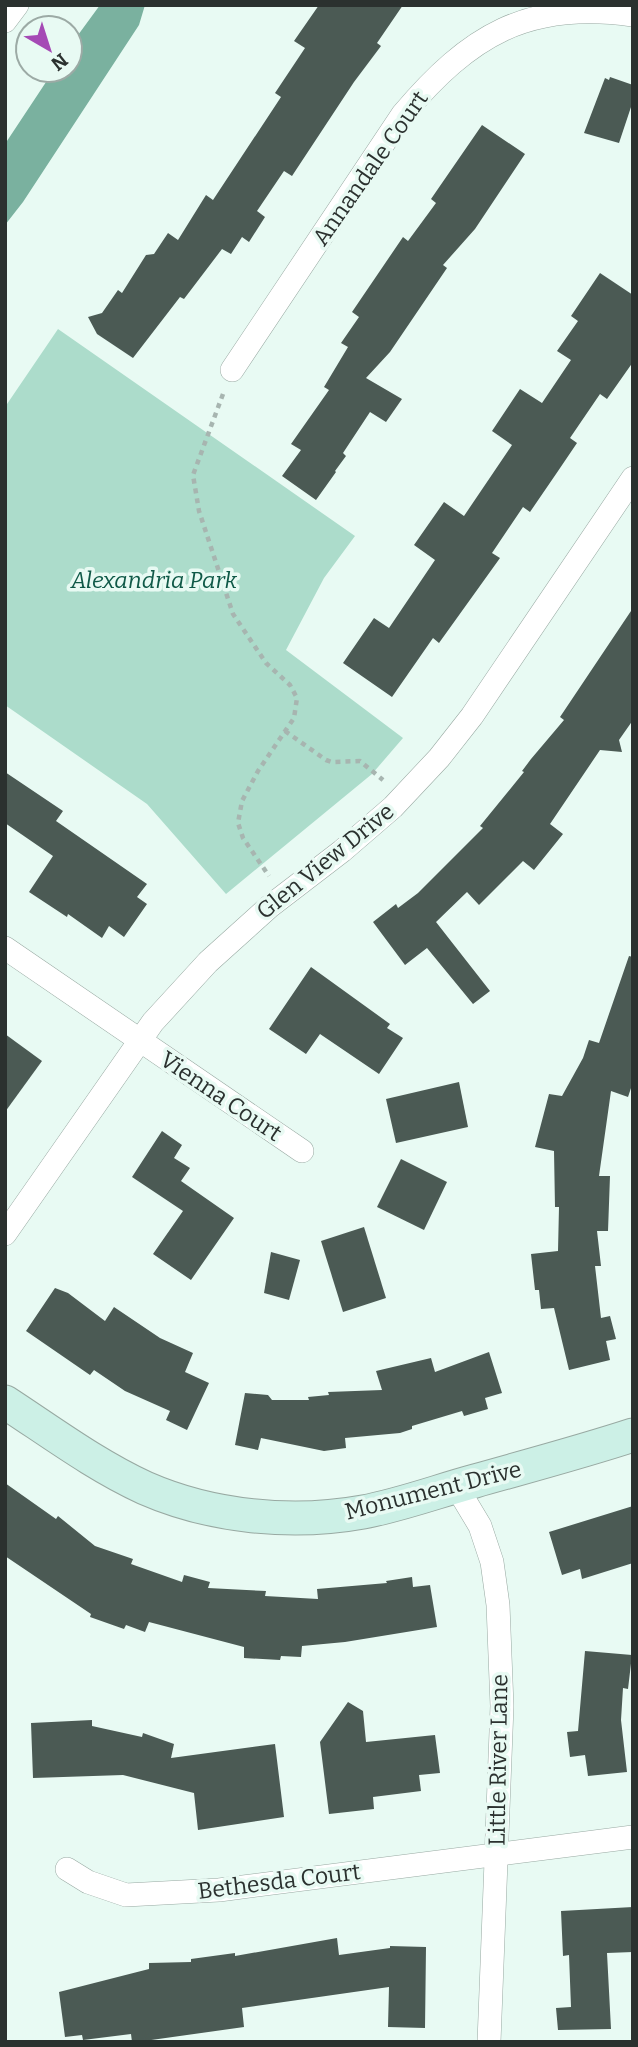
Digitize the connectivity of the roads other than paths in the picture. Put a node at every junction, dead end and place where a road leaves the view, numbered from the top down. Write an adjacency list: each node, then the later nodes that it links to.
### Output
1 (17, 5): 3 (street)
2 (633, 15): 4 (street, Annandale Court)
3 (5, 21)
4 (232, 370)
5 (633, 478): 7 (street, Glen View Drive)
6 (5, 948): 7 (street, Vienna Court)
7 (140, 1040): 8 (street, Vienna Court); 9 (street, Glen View Drive)
8 (302, 1151)
9 (5, 1234)
10 (5, 1402): 12 (street, Monument Drive)
11 (633, 1435): 12 (street, Monument Drive)
12 (456, 1486): 14 (street, Little River Lane)
13 (633, 1836): 14 (street, Bethesda Court)
14 (496, 1854): 15 (street, Bethesda Court); 16 (street, Little River Lane)
15 (67, 1869)
16 (489, 2042)

